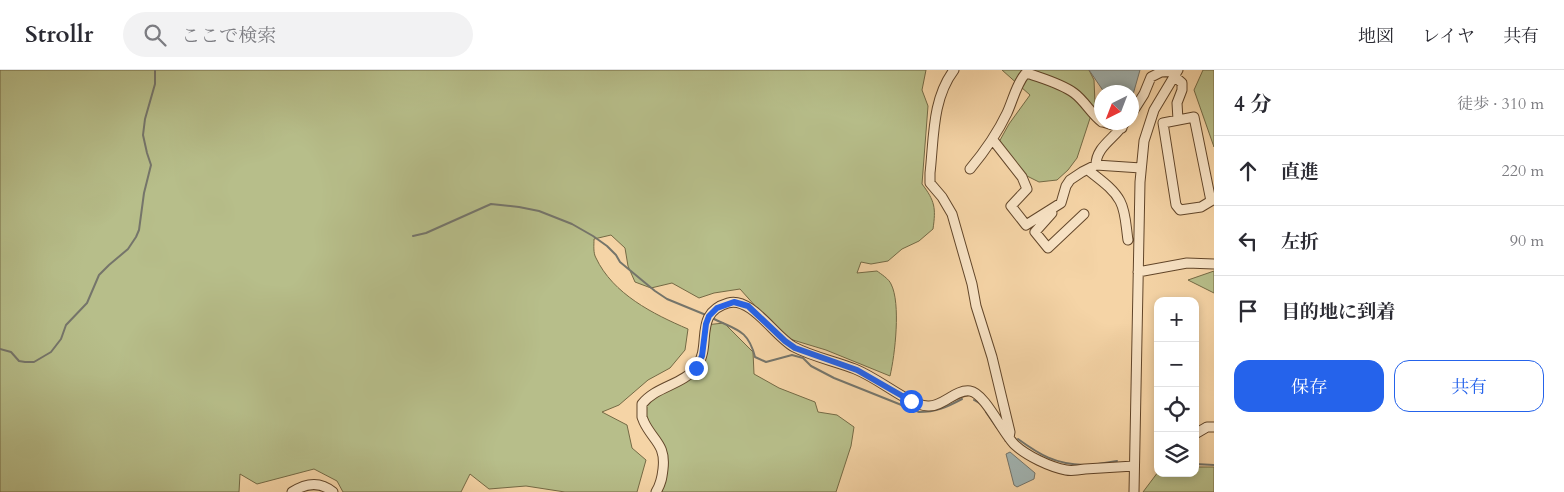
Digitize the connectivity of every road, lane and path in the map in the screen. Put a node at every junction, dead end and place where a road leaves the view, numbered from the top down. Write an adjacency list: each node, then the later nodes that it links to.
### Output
1 (954, 70): 18 (street)
2 (1176, 72): 3 (street); 5 (street); 9 (street)
3 (1139, 102)
4 (1094, 116): 7 (street)
5 (1178, 120): 5 (street)
6 (1119, 130): 8 (street)
7 (993, 140): 10 (street); 11 (street)
8 (1092, 168): 9 (street); 11 (street); 13 (street)
9 (1141, 168): 15 (street)
10 (970, 169)
11 (1061, 203): 12 (street)
12 (1084, 214)
13 (1128, 240)
14 (1214, 264): 15 (street)
15 (1138, 272): 19 (street)
16 (1214, 427): 17 (street)
17 (1199, 432)
18 (1009, 438): 19 (street); 22 (street)
19 (1134, 466): 23 (street)
20 (292, 492): 21 (street)
21 (333, 492)
22 (656, 492)
23 (1134, 492)

